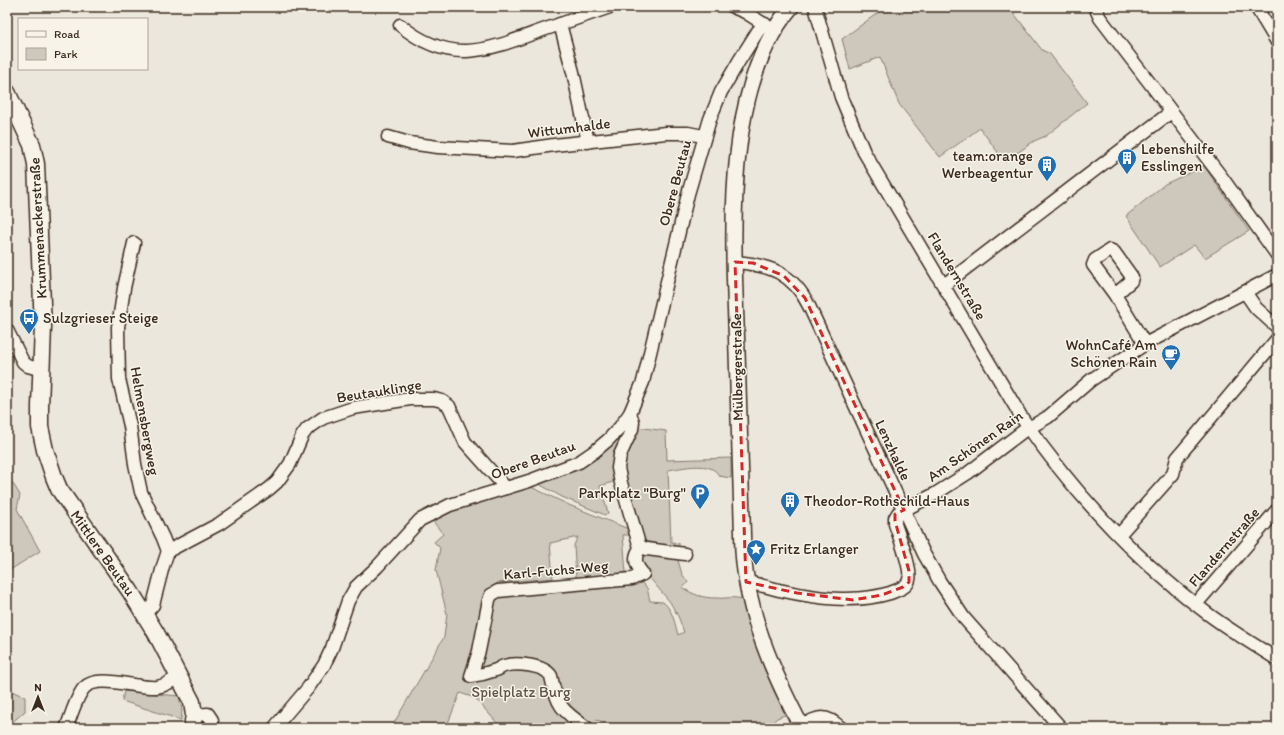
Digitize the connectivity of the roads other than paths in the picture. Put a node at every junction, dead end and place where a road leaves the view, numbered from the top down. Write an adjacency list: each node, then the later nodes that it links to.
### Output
1 (610, 7): 7 (street)
2 (733, 7): 9 (street)
3 (791, 7): 9 (street, Mülbergerstraße)
4 (815, 7): 20 (street, Flandernstraße)
5 (1095, 7): 12 (street)
6 (1256, 7): 10 (street)
7 (560, 24): 8 (street); 15 (street)
8 (400, 25)
9 (770, 27): 13 (street, Obere Beutau); 18 (street, Mülbergerstraße)
10 (1277, 42)
11 (7, 92): 27 (main road, Krummenackerstraße)
12 (1171, 112): 17 (street); 20 (street)
13 (704, 136): 15 (street, Wittumhalde); 28 (street, Obere Beutau)
14 (388, 137): 15 (street, Wittumhalde)
15 (588, 142)
16 (134, 243): 35 (street, Helmensbergweg)
17 (1277, 255)
18 (735, 262): 31 (street, Lenzhalde); 37 (street, Mülbergerstraße)
19 (1277, 275): 21 (street, Am Schönen Rain)
20 (944, 285): 29 (street, Flandernstraße)
21 (1245, 292): 23 (street); 26 (street, Am Schönen Rain)
22 (1115, 295): 26 (street)
23 (1277, 327)
24 (7, 330): 27 (street)
25 (1277, 339): 33 (street)
26 (1145, 344): 29 (street, Am Schönen Rain)
27 (42, 370): 39 (main road, Mittlere Beutau)
28 (630, 413): 30 (street, Obere Beutau); 34 (street)
29 (1029, 428): 31 (street, Am Schönen Rain); 33 (street, Flandernstraße)
30 (506, 488): 35 (street, Beutauklinge); 46 (street, Obere Beutau)
31 (904, 510): 37 (street); 49 (street, Lenzhalde)
32 (1277, 510): 38 (street, Flandernstraße)
33 (1119, 535): 38 (street, Flandernstraße)
34 (641, 547): 36 (street); 47 (street, Karl-Fuchs-Weg)
35 (168, 551): 39 (street)
36 (685, 554)
37 (746, 582): 43 (street, Mülbergerstraße)
38 (1196, 604): 40 (street, Flandernstraße)
39 (145, 614): 41 (main road, Mittlere Beutau)
40 (1277, 659)
41 (179, 676): 42 (main road, Mittlere Beutau); 44 (street)
42 (193, 721): 45 (street)
43 (801, 727): 48 (street)
44 (66, 728)
45 (211, 728)
46 (274, 728)
47 (587, 728)
48 (841, 728)
49 (1060, 728)

